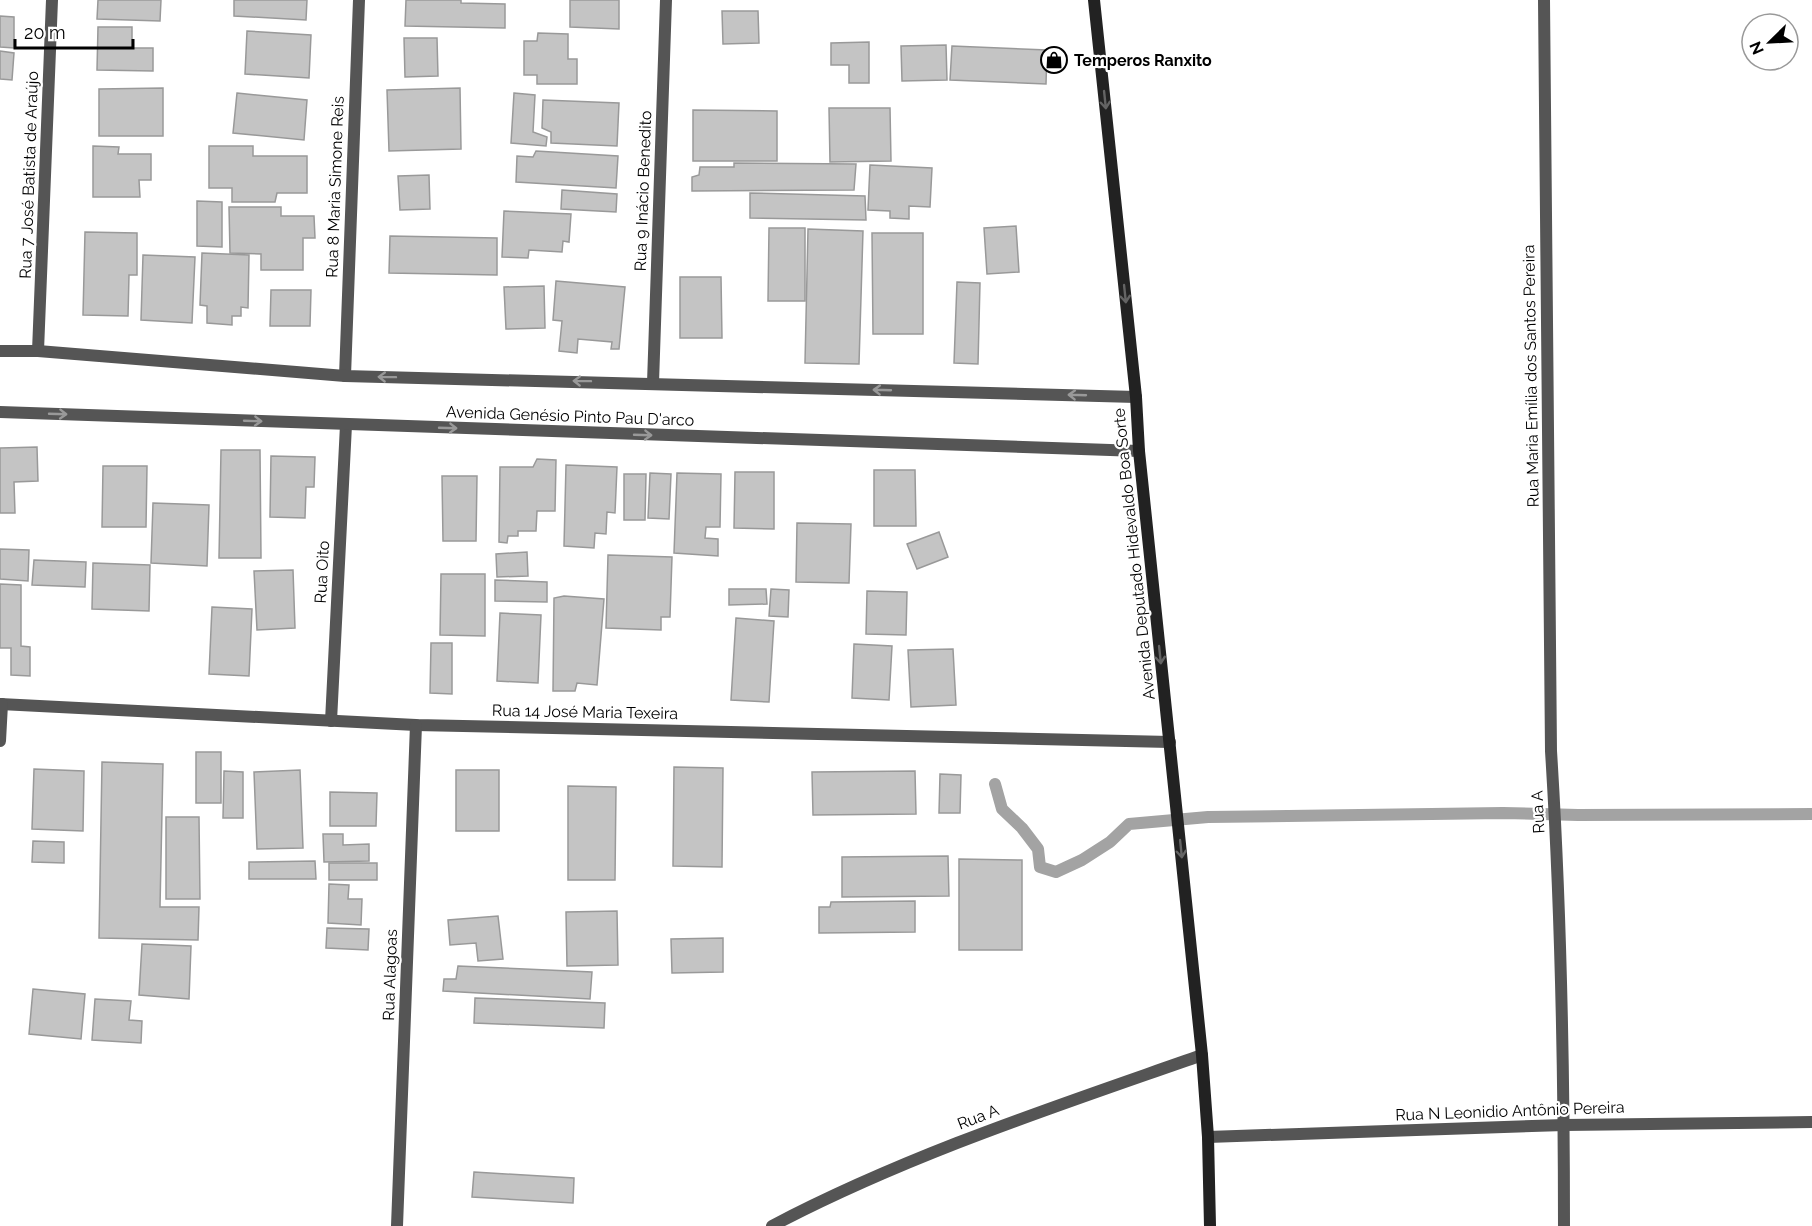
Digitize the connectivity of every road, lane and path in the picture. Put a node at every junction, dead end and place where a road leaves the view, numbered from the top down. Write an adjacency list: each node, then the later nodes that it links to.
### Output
1 (52, 0): 7 (street, Rua 7 José Batista de Araújo)
2 (359, 0): 8 (street, Rua 8 Maria Simone Reis)
3 (666, 0): 9 (street, Rua 9 Inácio Benedito)
4 (1094, 0): 10 (main road, Avenida Deputado Hidevaldo Boa Sorte, one-way to 10)
5 (1544, 0): 19 (street, Rua Maria Emília dos Santos Pereira)
6 (0, 351): 7 (street, Avenida Genésio Pinto Pau D'arco)
7 (38, 351): 8 (street, Avenida Genésio Pinto Pau D'arco)
8 (345, 376): 9 (street, Avenida Genésio Pinto Pau D'arco, one-way to 8)
9 (653, 383): 10 (street, Avenida Genésio Pinto Pau D'arco, one-way to 9)
10 (1136, 397): 13 (main road, Avenida Deputado Hidevaldo Boa Sorte)
11 (0, 412): 12 (street, Avenida Genésio Pinto Pau D'arco, one-way to 12)
12 (346, 425): 13 (street, Avenida Genésio Pinto Pau D'arco, one-way to 13); 15 (street, Rua Oito)
13 (1139, 451): 18 (main road, Avenida Deputado Hidevaldo Boa Sorte, one-way to 18)
14 (1, 704): 15 (street, Rua 14 José Maria Texeira); 17 (street)
15 (331, 721): 16 (street, Rua 14 José Maria Texeira)
16 (416, 725): 18 (street, Rua 14 José Maria Texeira); 24 (street, Rua Alagoas)
17 (0, 741)
18 (1170, 742): 20 (main road, Avenida Deputado Hidevaldo Boa Sorte, one-way to 20)
19 (1551, 751): 22 (street, Rua A)
20 (1202, 1055): 23 (main road, Avenida Deputado Hidevaldo Boa Sorte); 25 (street, Rua A)
21 (1812, 1122): 22 (street, Rua N Leonidio Antônio Pereira)
22 (1564, 1125): 23 (street, Rua N Leonidio Antônio Pereira); 27 (street)
23 (1208, 1137): 26 (main road, Avenida Deputado Hidevaldo Boa Sorte)
24 (397, 1226)
25 (772, 1226)
26 (1210, 1226)
27 (1564, 1226)

